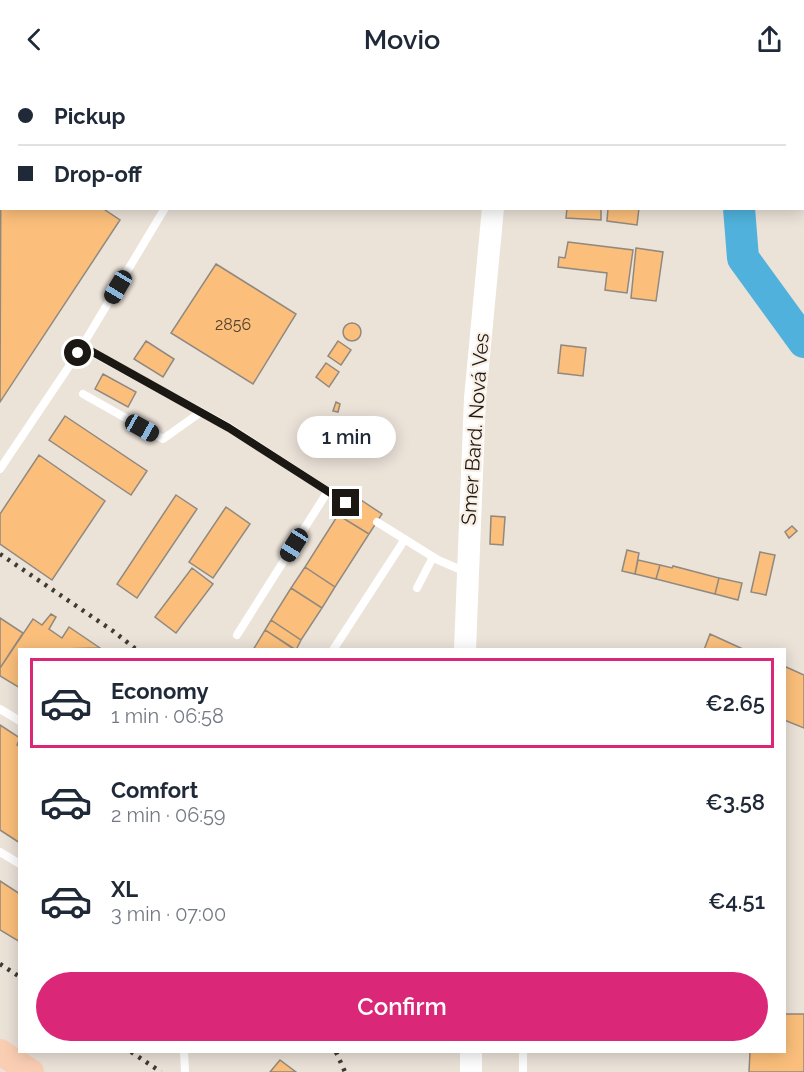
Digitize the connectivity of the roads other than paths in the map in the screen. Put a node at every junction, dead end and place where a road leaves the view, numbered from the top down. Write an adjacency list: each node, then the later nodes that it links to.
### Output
1 (164, 210): 3 (lane)
2 (493, 210): 12 (street, Smer Bard. Nová Ves)
3 (82, 346): 5 (lane); 6 (lane)
4 (82, 394): 5 (lane)
5 (201, 411): 7 (lane)
6 (0, 469)
7 (328, 491): 8 (lane); 14 (lane)
8 (346, 503)
9 (377, 522): 10 (lane)
10 (405, 539): 11 (lane); 15 (lane)
11 (433, 557): 12 (lane); 13 (lane)
12 (467, 572): 16 (street, Smer Bard. Nová Ves)
13 (417, 588)
14 (237, 635)
15 (334, 648)
16 (465, 648)
17 (0, 709): 18 (lane)
18 (18, 720)
19 (0, 852): 20 (lane)
20 (18, 863)
21 (184, 1053): 24 (lane)
22 (471, 1053): 25 (street)
23 (523, 1053): 26 (lane)
24 (185, 1072)
25 (471, 1072)
26 (523, 1072)

